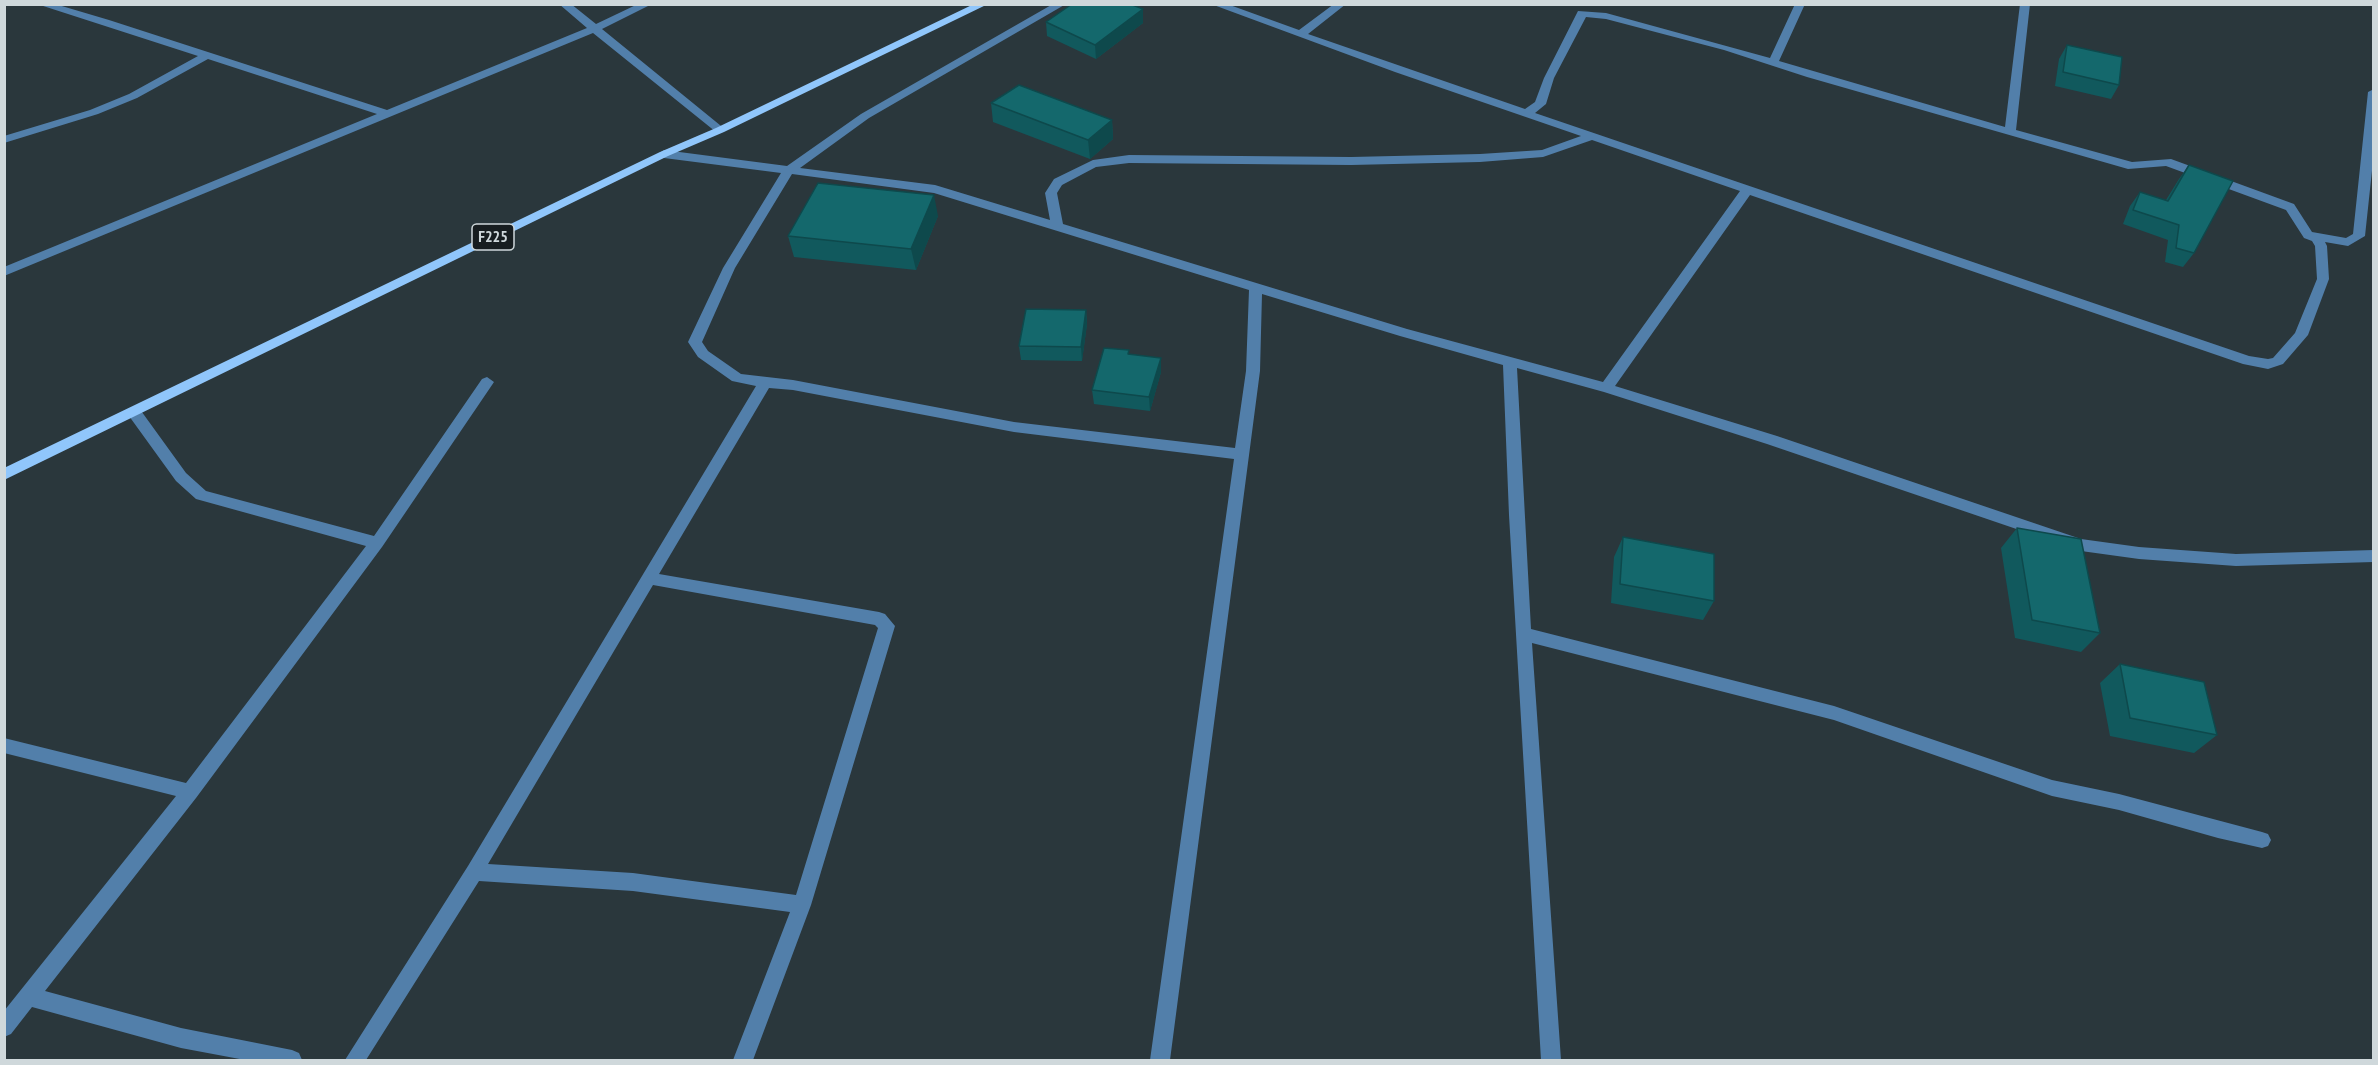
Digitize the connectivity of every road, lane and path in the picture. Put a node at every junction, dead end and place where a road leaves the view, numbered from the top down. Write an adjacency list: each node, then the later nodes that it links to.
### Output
1 (42, 4): 13 (street)
2 (564, 4): 11 (street)
3 (647, 4): 11 (street)
4 (983, 4): 18 (main road, F225)
5 (1061, 4): 23 (street)
6 (1216, 4): 12 (street)
7 (1341, 4): 12 (street)
8 (1800, 4): 14 (street)
9 (2025, 4): 19 (street)
10 (1583, 8): 14 (street); 17 (street)
11 (594, 29): 16 (street); 18 (street)
12 (1301, 34): 17 (street)
13 (207, 55): 16 (street); 21 (street)
14 (1773, 63): 19 (street)
15 (2373, 92): 26 (street)
16 (388, 114): 27 (street)
17 (1526, 114): 20 (street)
18 (720, 130): 22 (main road, F225)
19 (2010, 131): 26 (street)
20 (1592, 136): 24 (street); 25 (street)
21 (4, 140)
22 (664, 154): 23 (street); 33 (main road, F225)
23 (789, 170): 25 (street); 31 (street)
24 (1748, 189): 26 (street); 32 (street)
25 (1057, 225): 28 (street)
26 (2308, 235)
27 (4, 272)
28 (1256, 286): 29 (street); 34 (street)
29 (1510, 360): 32 (street); 39 (street)
30 (487, 382): 36 (street)
31 (765, 383): 34 (street); 38 (street)
32 (1606, 388): 37 (street)
33 (134, 412): 35 (main road, F225); 36 (street)
34 (1241, 453): 50 (street)
35 (4, 475)
36 (377, 543): 41 (street)
37 (2373, 556)
38 (647, 578): 43 (street); 44 (street)
39 (1524, 634): 42 (street); 51 (street)
40 (4, 745): 41 (street)
41 (190, 792): 45 (street)
42 (2262, 840)
43 (474, 872): 44 (street); 48 (street)
44 (802, 905): 49 (street)
45 (28, 996): 46 (street); 47 (street)
46 (4, 1027)
47 (292, 1060)
48 (355, 1060)
49 (743, 1060)
50 (1160, 1060)
51 (1551, 1060)

